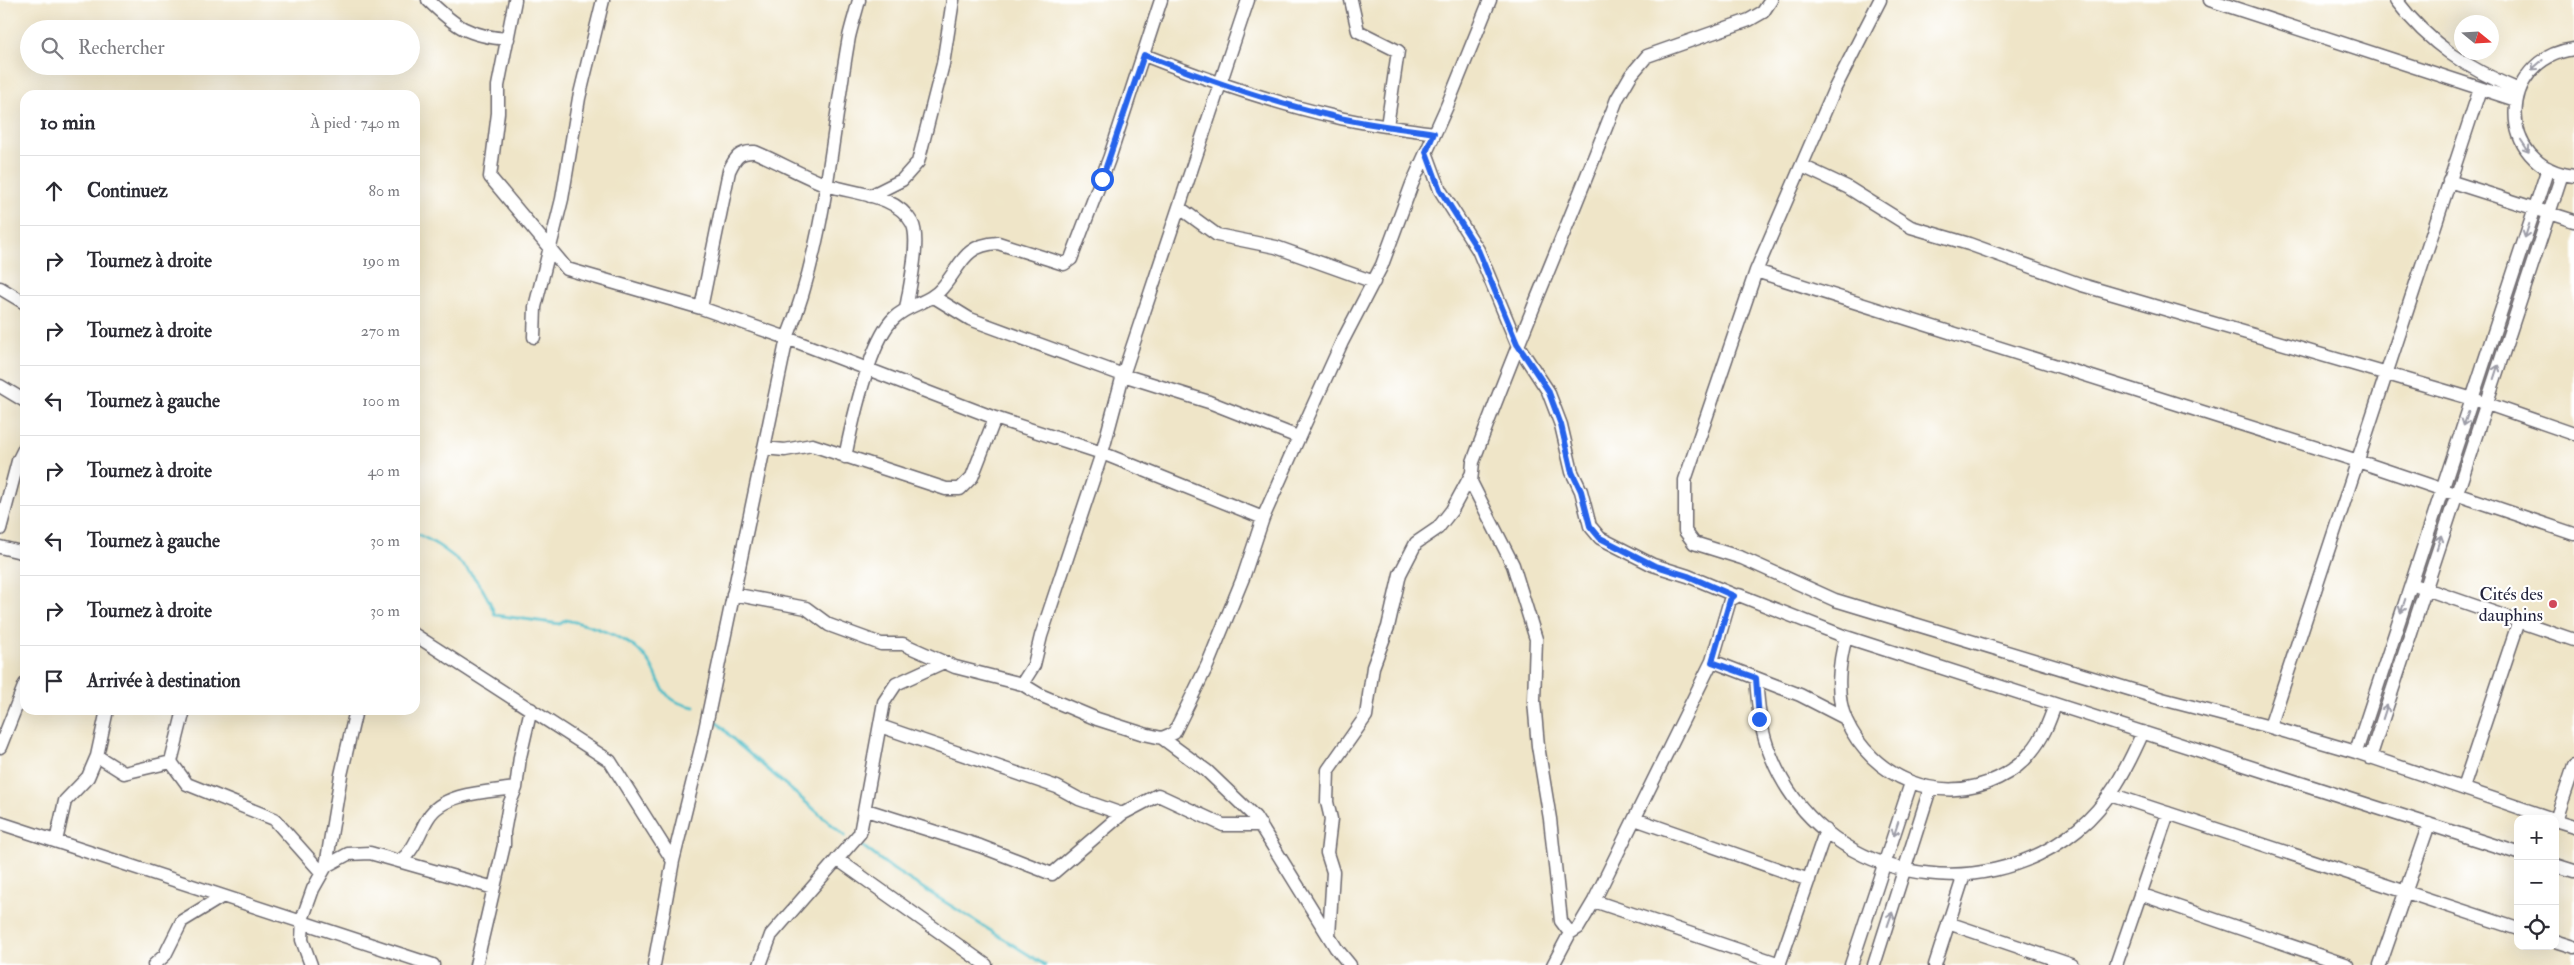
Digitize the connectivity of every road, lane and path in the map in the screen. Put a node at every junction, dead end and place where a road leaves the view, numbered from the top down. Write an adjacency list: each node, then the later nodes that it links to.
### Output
1 (428, 0): 14 (street)
2 (515, 0): 14 (street)
3 (603, 0): 33 (street)
4 (859, 0): 27 (street)
5 (953, 0): 28 (street)
6 (1161, 0): 16 (street)
7 (1248, 0): 17 (street)
8 (1352, 0): 20 (street)
9 (1490, 0): 21 (street)
10 (1771, 0): 43 (street)
11 (1880, 0): 23 (street)
12 (2210, 0): 18 (street)
13 (2396, 0): 19 (street)
14 (508, 39): 33 (street)
15 (2574, 49): 19 (street, one-way to 19)
16 (1144, 55): 17 (street); 37 (street)
17 (1220, 85): 20 (street); 29 (street)
18 (2480, 89): 19 (street); 26 (street)
19 (2517, 95): 24 (street, one-way to 24)
20 (1387, 126): 21 (street)
21 (1434, 133): 22 (street)
22 (1426, 152): 35 (street); 43 (street)
23 (1802, 166): 34 (street); 45 (street)
24 (2548, 168): 25 (street); 30 (street)
25 (2568, 175): 31 (street)
26 (2449, 181): 30 (street); 45 (street)
27 (827, 184): 28 (street); 39 (street); 42 (street)
28 (870, 196): 40 (street)
29 (1180, 208): 35 (street); 46 (street)
30 (2535, 208): 31 (street); 49 (street, one-way to 49)
31 (2549, 213): 32 (street); 50 (street, one-way to 31)
32 (2574, 221)
33 (549, 248): 39 (street); 41 (street)
34 (1756, 271): 58 (street); 87 (street)
35 (1374, 282): 53 (street)
36 (0, 288): 38 (street)
37 (934, 297): 40 (street); 46 (street)
38 (20, 300)
39 (700, 308): 42 (street)
40 (906, 310): 44 (street)
41 (534, 337)
42 (787, 338): 44 (street); 54 (street)
43 (1517, 344): 59 (street); 70 (street)
44 (868, 370): 51 (street); 57 (street)
45 (2385, 373): 49 (street); 58 (street)
46 (1123, 375): 53 (street); 55 (street)
47 (0, 386): 48 (street)
48 (20, 398)
49 (2473, 399): 50 (street); 60 (street, one-way to 60)
50 (2486, 404): 52 (street); 61 (street)
51 (994, 418): 55 (street); 57 (street)
52 (2574, 434)
53 (1298, 437): 62 (street)
54 (764, 448): 57 (street); 69 (street)
55 (1102, 454): 62 (street); 78 (street)
56 (20, 457): 63 (street)
57 (845, 457)
58 (2358, 461): 60 (street); 87 (street)
59 (1472, 473): 133 (street); 134 (street)
60 (2442, 490): 61 (street); 67 (street)
61 (2455, 494): 64 (street); 68 (street, one-way to 61)
62 (1263, 518): 89 (street)
63 (0, 529)
64 (2574, 534)
65 (0, 547): 66 (street)
66 (20, 553)
67 (2410, 584): 68 (street); 91 (street, one-way to 91)
68 (2424, 589): 71 (street); 93 (street, one-way to 68)
69 (734, 594): 75 (street); 117 (street)
70 (1734, 596): 72 (street); 76 (street)
71 (2519, 621): 74 (street); 98 (street)
72 (1846, 637): 80 (street); 85 (street)
73 (420, 638): 81 (street)
74 (2574, 640)
75 (944, 662): 78 (street); 86 (street)
76 (1712, 662): 77 (street); 106 (street)
77 (1756, 678): 85 (street); 112 (street)
78 (1022, 684): 89 (street)
79 (20, 697): 90 (street)
80 (2055, 705): 88 (street); 99 (street)
81 (532, 709): 97 (street); 117 (street)
82 (105, 715): 92 (street)
83 (183, 715): 94 (street)
84 (355, 715): 120 (street)
85 (1845, 718): 96 (street)
86 (880, 726): 101 (street); 103 (street)
87 (2270, 727): 91 (street)
88 (2143, 732): 100 (street); 109 (street)
89 (1162, 738): 110 (street)
90 (0, 747)
91 (2356, 752): 93 (street)
92 (97, 756): 94 (street); 113 (street)
93 (2370, 758): 98 (street)
94 (171, 762): 120 (street)
95 (2574, 766): 105 (street)
96 (1912, 783): 99 (street); 118 (street, one-way to 118)
97 (516, 788): 116 (street); 125 (street)
98 (2464, 788): 104 (street)
99 (1930, 789): 121 (street)
100 (2110, 794): 102 (street); 123 (street)
101 (866, 810): 103 (street); 115 (street)
102 (2168, 812): 126 (street); 127 (street)
103 (1122, 814): 110 (street)
104 (2543, 815)
105 (2556, 815)
106 (1635, 819): 124 (street); 129 (street)
107 (2559, 820): 111 (street)
108 (0, 823): 113 (street)
109 (2429, 824): 114 (street); 126 (street)
110 (1261, 825): 134 (street)
111 (2574, 826)
112 (1826, 830): 118 (street); 124 (street)
113 (56, 841): 128 (street)
114 (2514, 852)
115 (837, 859): 143 (street); 144 (street)
116 (401, 860): 120 (street); 125 (street)
117 (673, 861): 142 (street)
118 (1884, 864): 121 (street); 147 (street)
119 (2559, 866): 122 (street)
120 (324, 869): 130 (street)
121 (1906, 871): 123 (street); 148 (street, one-way to 121)
122 (2574, 871)
123 (1964, 875): 131 (street)
124 (1809, 880): 137 (street)
125 (494, 888): 141 (street)
126 (2406, 891): 132 (street); 153 (street)
127 (2140, 894): 151 (street); 152 (street)
128 (223, 896): 130 (street); 138 (street)
129 (1594, 901): 133 (street); 137 (street)
130 (303, 922): 139 (street); 140 (street)
131 (1948, 923): 149 (street); 150 (street)
132 (2514, 927)
133 (1570, 933): 146 (street)
134 (1329, 936): 145 (street)
135 (2559, 942): 136 (street)
136 (2574, 947)
137 (1780, 964)
138 (154, 965)
139 (311, 965)
140 (433, 965)
141 (476, 965)
142 (654, 965)
143 (760, 965)
144 (986, 965)
145 (1350, 965)
146 (1553, 965)
147 (1851, 965)
148 (1874, 965)
149 (1934, 965)
150 (2072, 965)
151 (2116, 965)
152 (2347, 965)
153 (2380, 965)

